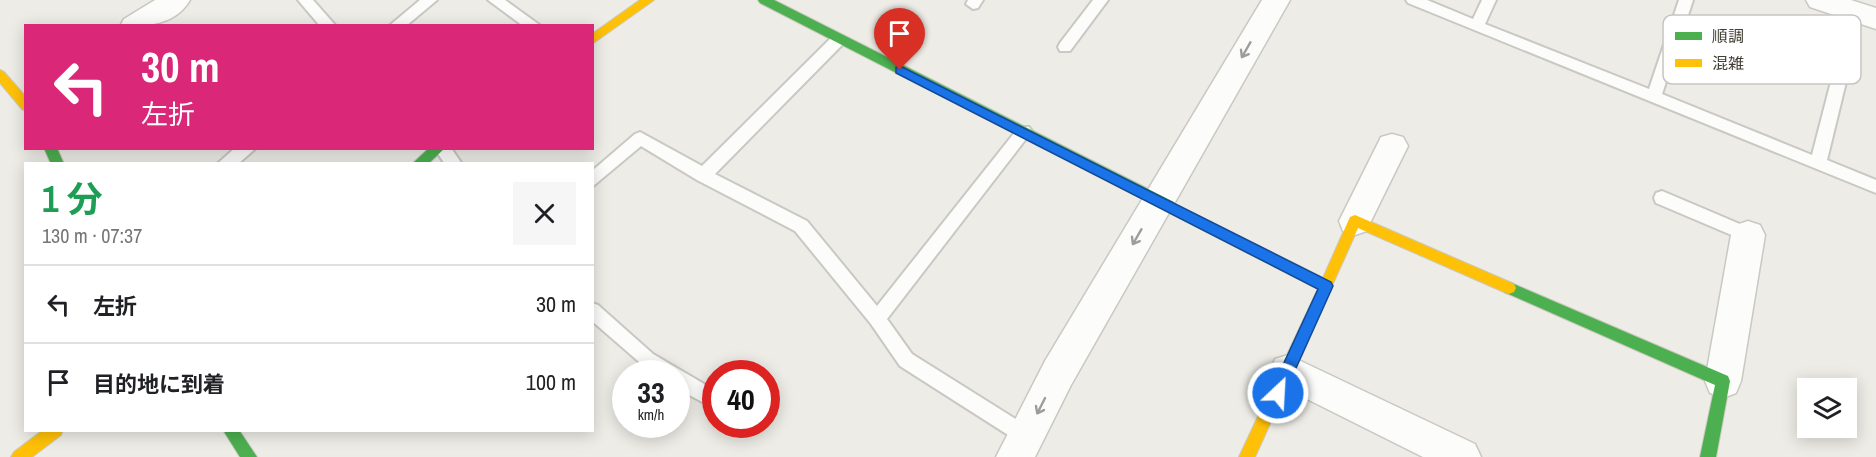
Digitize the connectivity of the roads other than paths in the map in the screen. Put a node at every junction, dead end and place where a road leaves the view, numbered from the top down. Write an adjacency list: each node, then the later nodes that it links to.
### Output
1 (176, 0): 15 (street)
2 (305, 0): 16 (lane)
3 (430, 0): 17 (lane)
4 (495, 0): 18 (lane)
5 (648, 0): 21 (street)
6 (764, 0): 22 (street)
7 (1101, 0): 23 (lane)
8 (1276, 0): 40 (street, one-way to 40)
9 (1413, 0): 19 (lane)
10 (1490, 0): 19 (lane)
11 (1686, 0): 13 (lane)
12 (1820, 0): 14 (street)
13 (1681, 15)
14 (1866, 16): 20 (lane)
15 (137, 24)
16 (327, 24)
17 (399, 24)
18 (531, 24)
19 (1477, 26): 26 (lane)
20 (1861, 31)
21 (594, 39)
22 (838, 40): 27 (street); 36 (lane)
23 (1065, 47)
24 (1663, 70): 26 (lane)
25 (1844, 84): 35 (lane)
26 (1654, 97): 35 (lane)
27 (1024, 131): 40 (street); 45 (lane)
28 (1392, 147): 41 (street)
29 (245, 150): 32 (lane)
30 (437, 150): 33 (street)
31 (442, 150): 34 (lane)
32 (228, 162)
33 (421, 162)
34 (452, 162)
35 (1818, 164): 38 (lane)
36 (703, 175): 37 (lane); 45 (lane)
37 (594, 179)
38 (1876, 187)
39 (1662, 198): 42 (lane)
40 (1159, 200): 43 (street); 51 (street, one-way to 51)
41 (1355, 221): 43 (street); 48 (street)
42 (1748, 235): 48 (street)
43 (1326, 286): 47 (street)
44 (594, 312): 46 (lane)
45 (877, 319): 51 (lane)
46 (647, 360)
47 (1288, 371): 54 (street); 55 (street)
48 (1723, 381): 56 (street)
49 (53, 432): 52 (street)
50 (231, 432): 53 (street)
51 (1025, 449)
52 (19, 457)
53 (249, 457)
54 (1247, 457)
55 (1462, 457)
56 (1708, 457)

